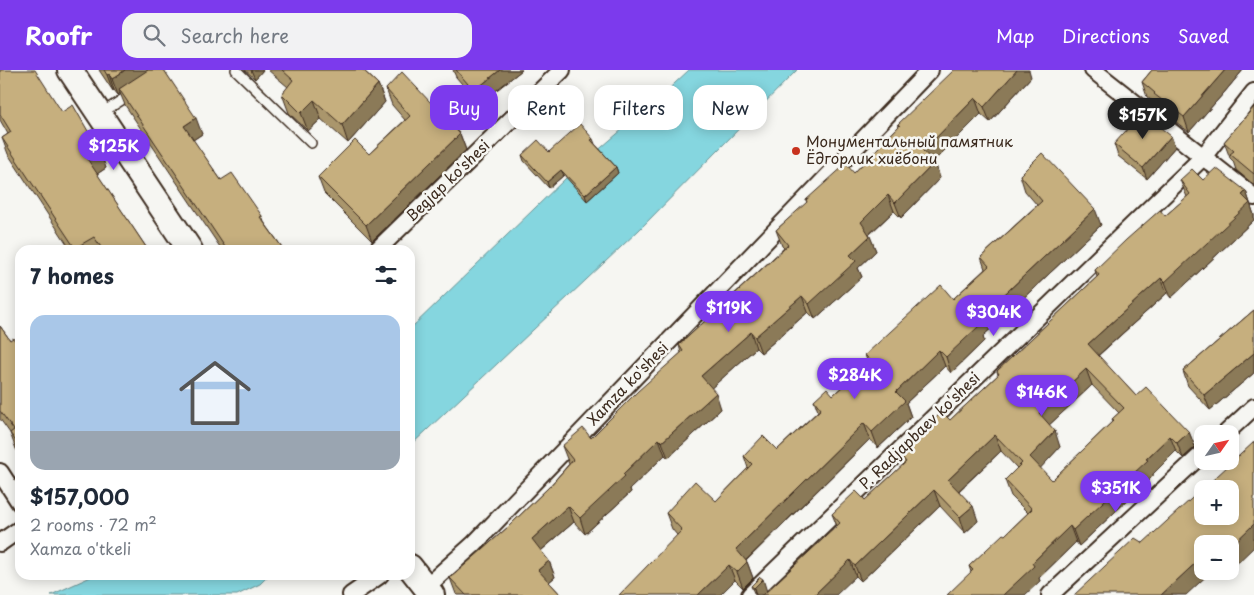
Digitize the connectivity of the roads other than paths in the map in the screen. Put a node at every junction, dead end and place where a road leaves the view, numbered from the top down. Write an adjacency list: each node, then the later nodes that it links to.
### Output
1 (70, 70): 8 (street)
2 (236, 70): 9 (lane)
3 (562, 70): 13 (street, Begjap ko'shesi)
4 (930, 70): 23 (street, Xamza ko'shesi)
5 (1093, 70): 10 (street)
6 (137, 90): 8 (lane)
7 (1254, 92): 10 (street, P. Radjapbaev ko'shesi)
8 (100, 114): 12 (street)
9 (311, 143)
10 (1203, 157): 11 (street); 25 (street, P. Radjapbaev ko'shesi)
11 (1254, 197)
12 (187, 245)
13 (382, 245)
14 (1254, 407): 15 (street)
15 (1235, 425)
16 (1194, 461): 26 (street)
17 (0, 472): 18 (street)
18 (15, 495)
19 (15, 532): 20 (street)
20 (0, 543)
21 (415, 573): 23 (street)
22 (373, 580): 24 (street)
23 (429, 591)
24 (351, 595)
25 (750, 595)
26 (1050, 595)

